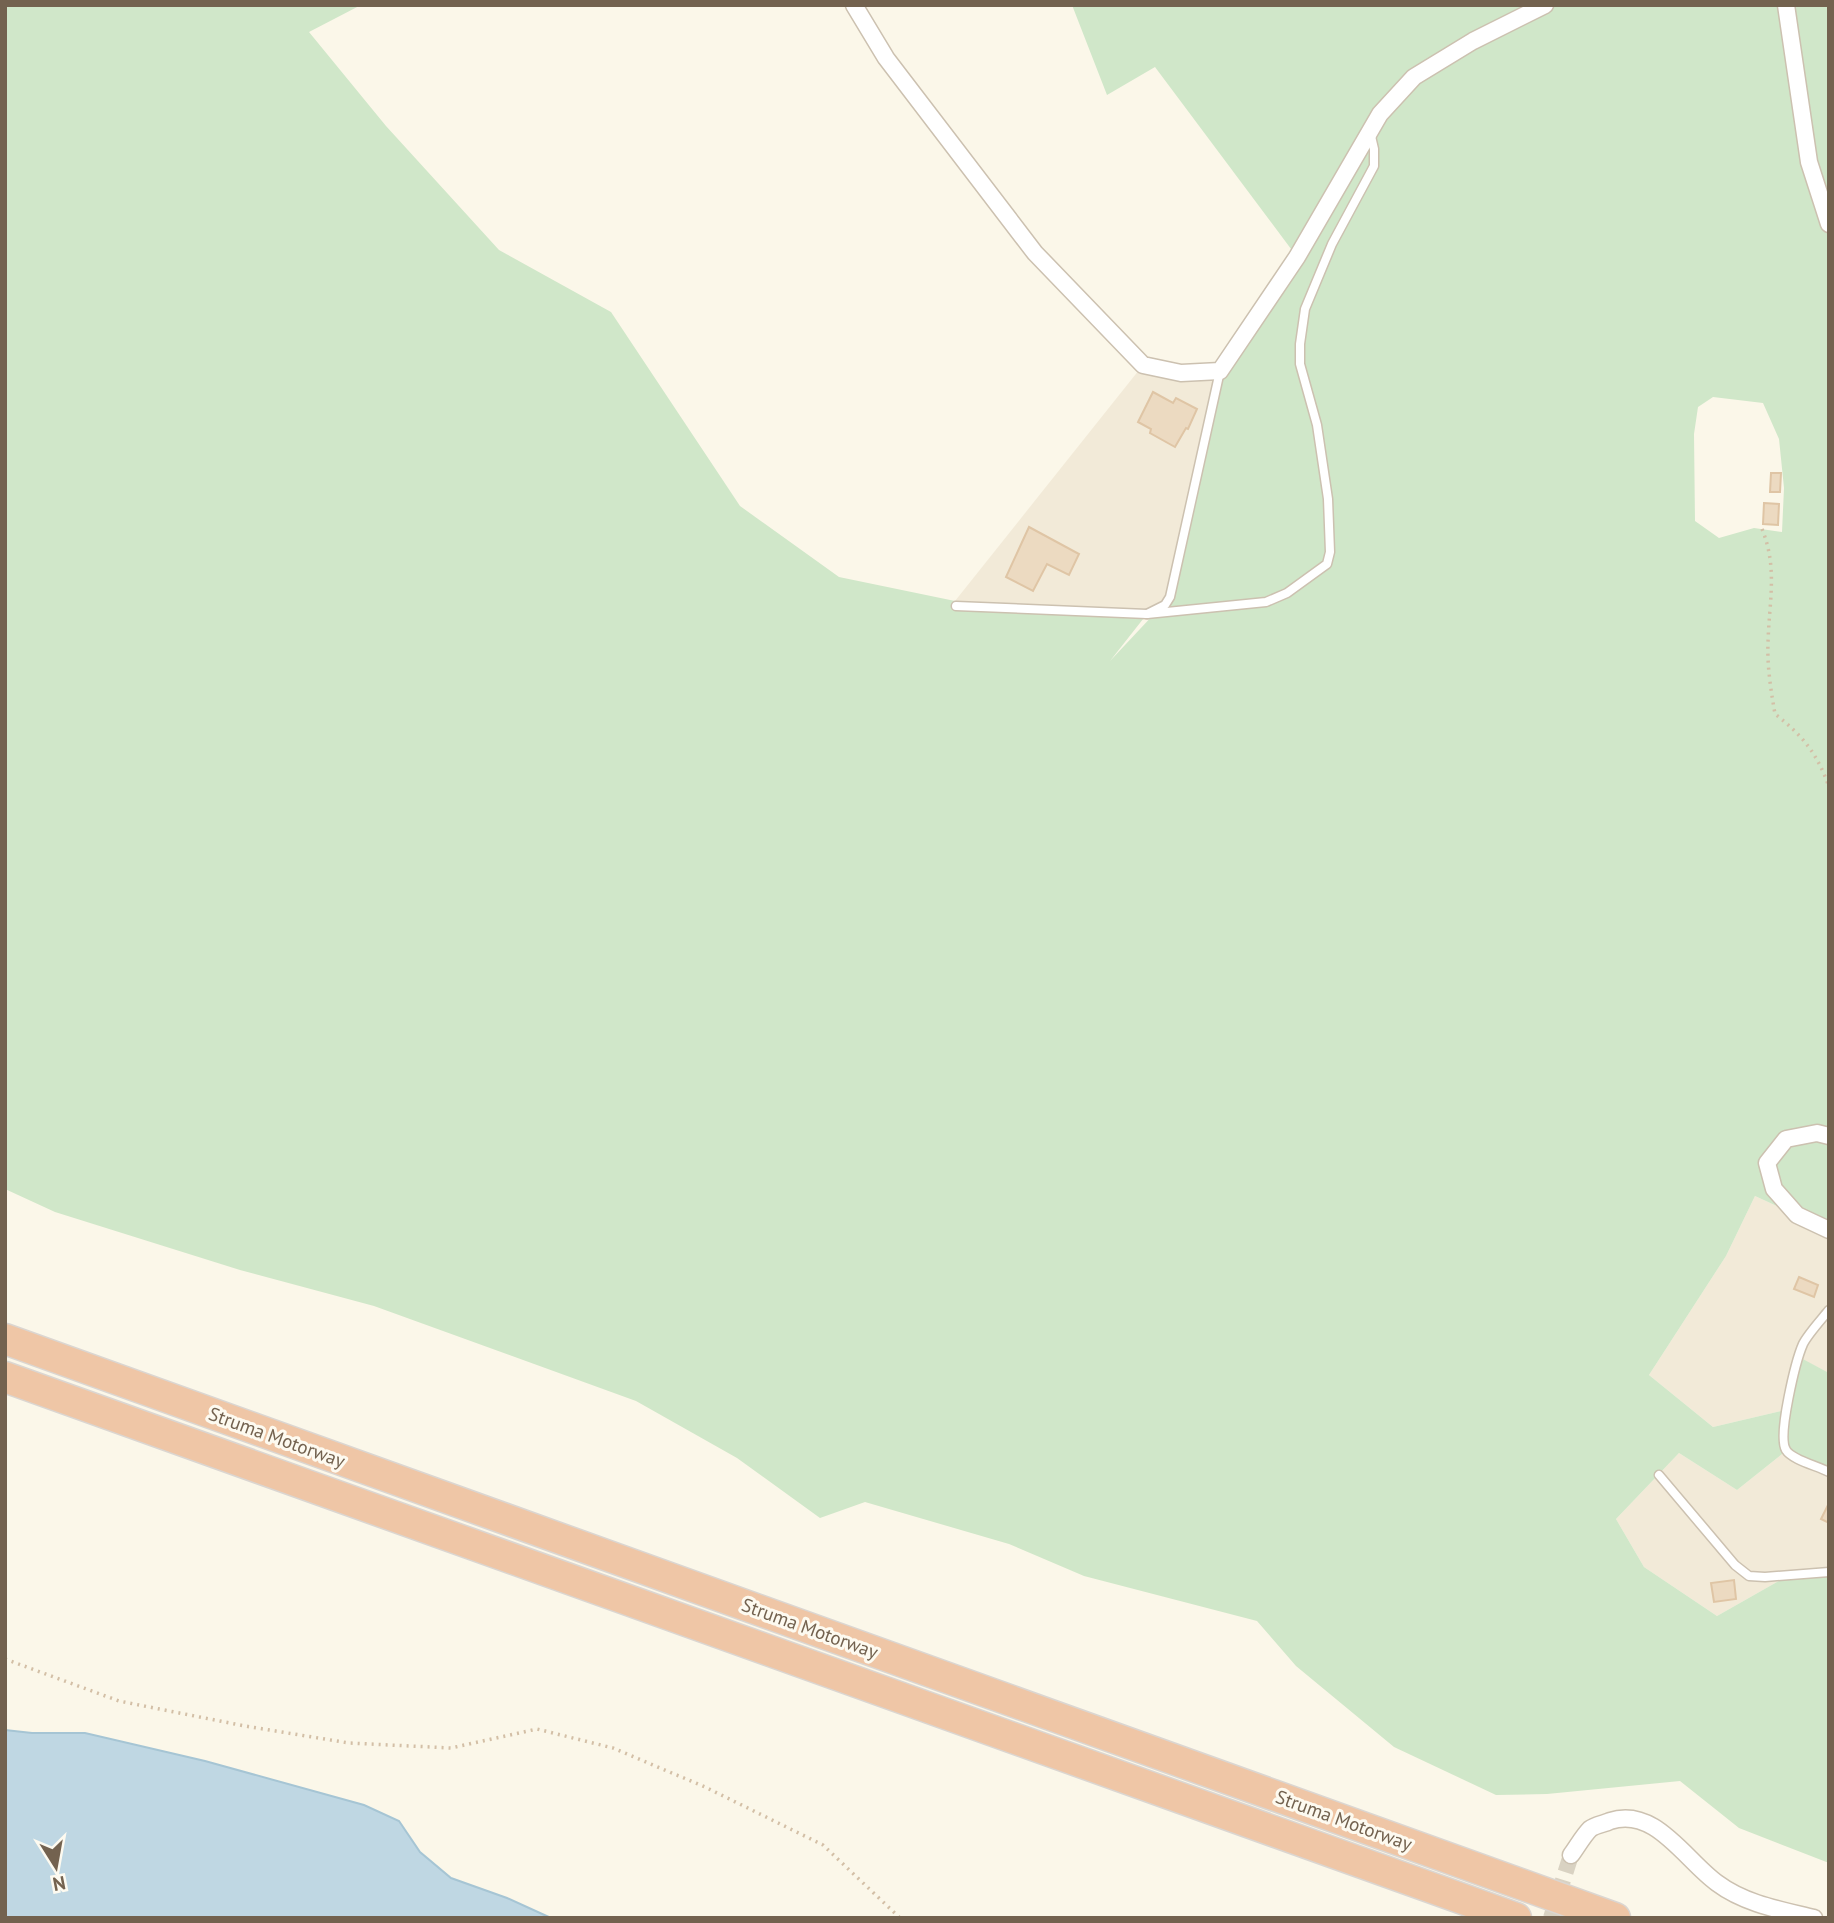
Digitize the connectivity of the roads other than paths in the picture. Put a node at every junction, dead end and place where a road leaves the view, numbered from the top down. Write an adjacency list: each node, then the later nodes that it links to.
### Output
1 (854, 5): 6 (street)
2 (1545, 5): 4 (street)
3 (1786, 5): 5 (street)
4 (1370, 131): 6 (street); 8 (lane)
5 (1829, 224)
6 (1220, 371): 8 (lane)
7 (956, 606): 8 (lane)
8 (1147, 614)
9 (1829, 1136): 10 (street)
10 (1829, 1230)
11 (1829, 1310): 14 (lane)
12 (5, 1339): 19 (highway, Struma Motorway)
13 (5, 1377): 18 (highway, Struma Motorway)
14 (1829, 1472)
15 (1659, 1475): 16 (lane)
16 (1829, 1572)
17 (1571, 1856): 20 (street)
18 (1516, 1918)
19 (1615, 1918)
20 (1814, 1918)

